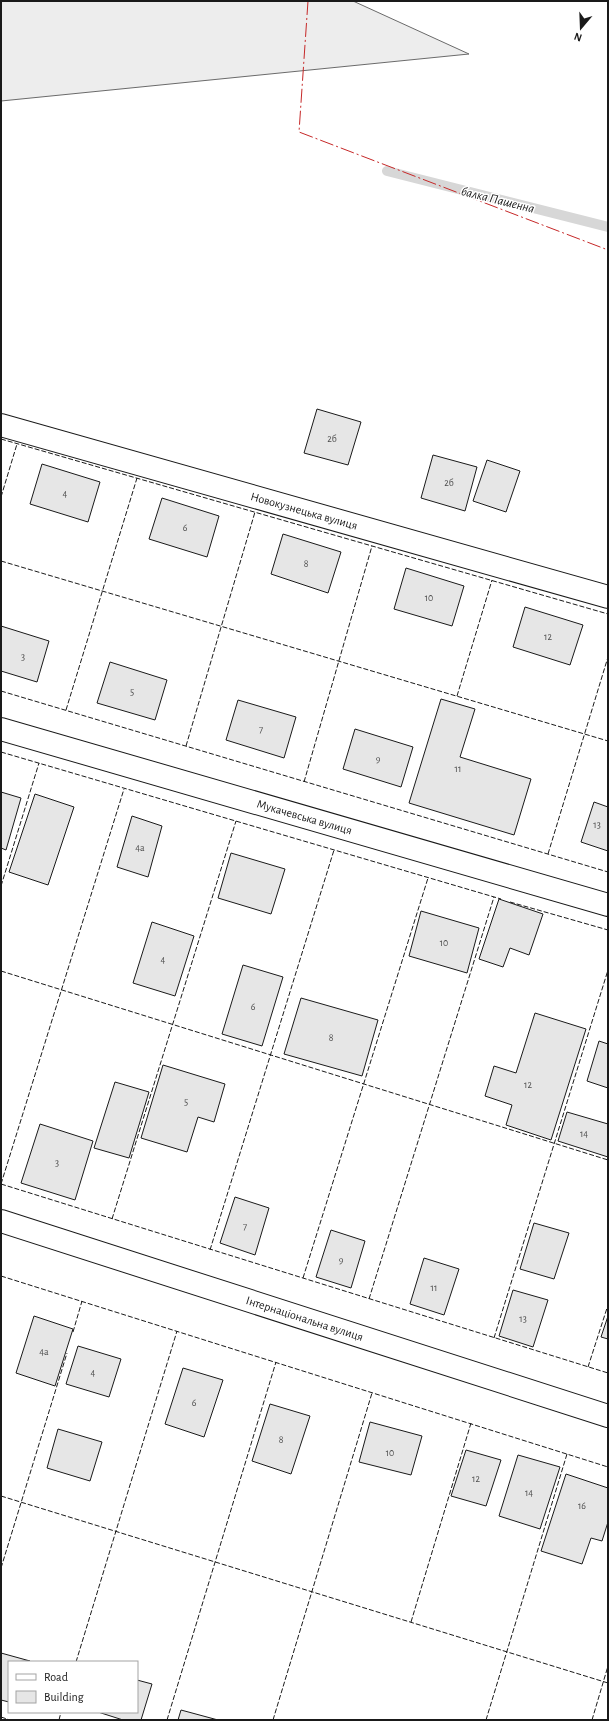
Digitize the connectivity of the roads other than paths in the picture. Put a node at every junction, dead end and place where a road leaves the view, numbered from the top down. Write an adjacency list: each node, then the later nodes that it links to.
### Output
1 (1, 425): 2 (street, Новокузнецька вулиця)
2 (608, 597)
3 (1, 729): 4 (street, Мукачевська вулиця)
4 (608, 905)
5 (1, 1221): 6 (street, Інтернаціональна вулиця)
6 (608, 1416)

